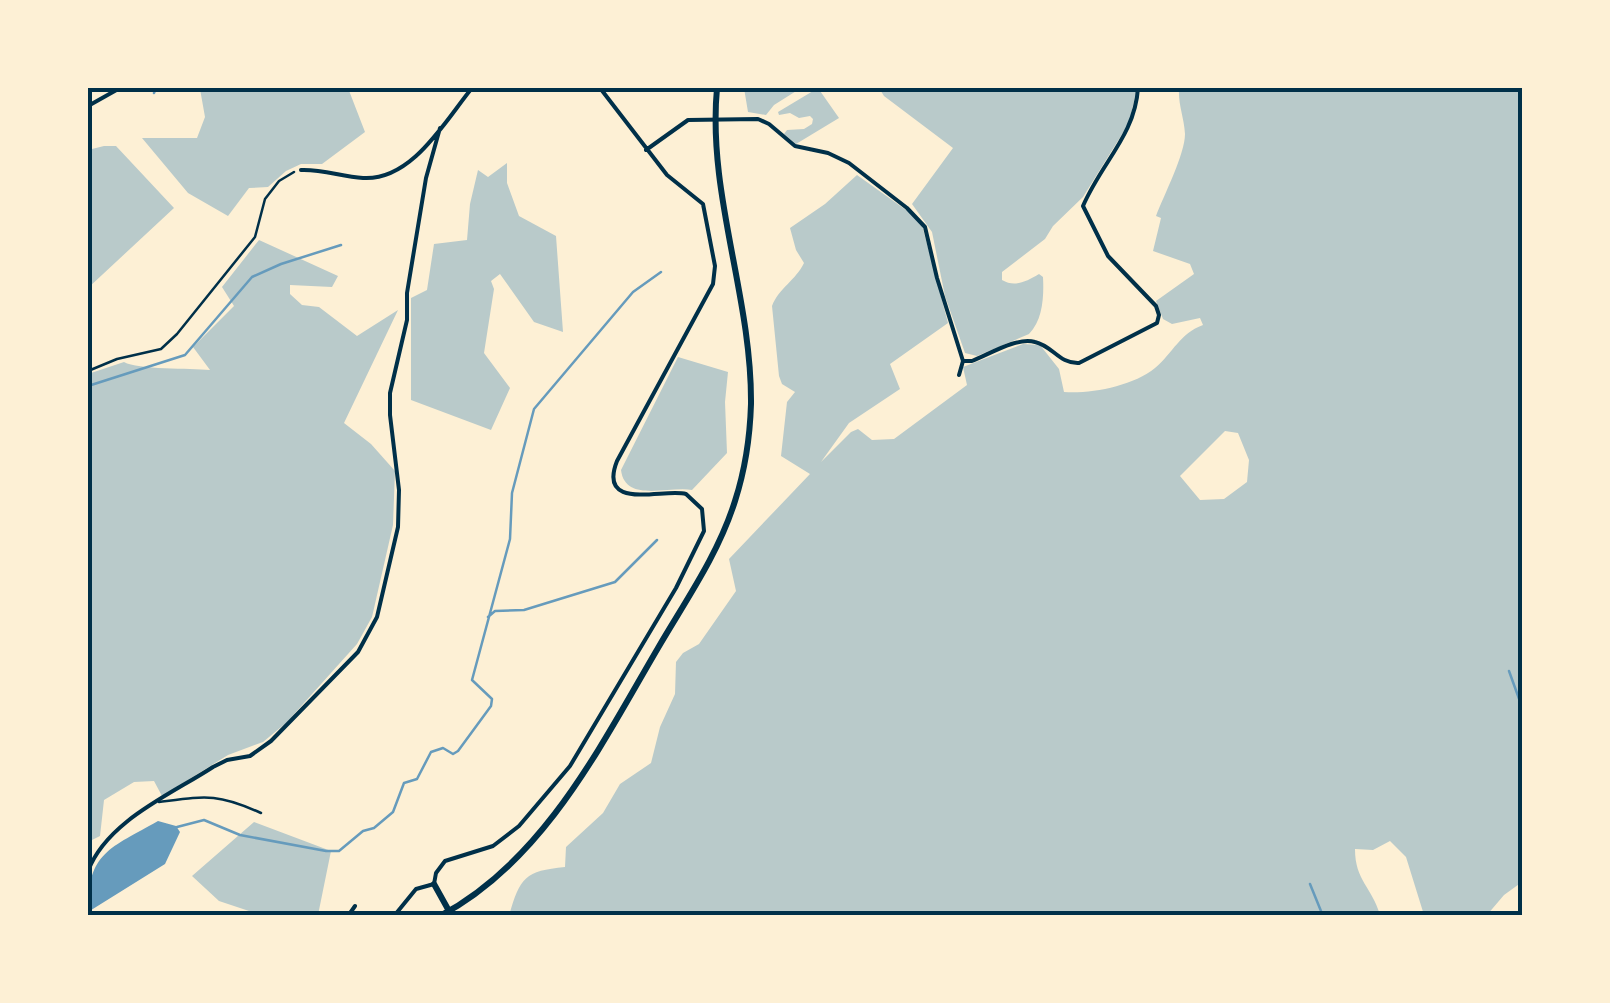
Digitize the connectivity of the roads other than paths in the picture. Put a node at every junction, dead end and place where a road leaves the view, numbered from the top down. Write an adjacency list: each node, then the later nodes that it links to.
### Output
1 (120, 88): 6 (street)
2 (472, 88): 7 (street)
3 (600, 88): 8 (street)
4 (717, 88): 17 (main road)
5 (1138, 88): 10 (street)
6 (88, 106)
7 (440, 128): 9 (street); 12 (street)
8 (646, 150): 10 (street); 15 (street)
9 (302, 170)
10 (963, 360): 11 (street)
11 (960, 376)
12 (159, 802): 13 (lane); 14 (street)
13 (261, 813)
14 (88, 871)
15 (434, 884): 17 (main road); 19 (street)
16 (356, 906): 18 (street)
17 (449, 911): 20 (main road)
18 (348, 916)
19 (394, 916)
20 (440, 916)

